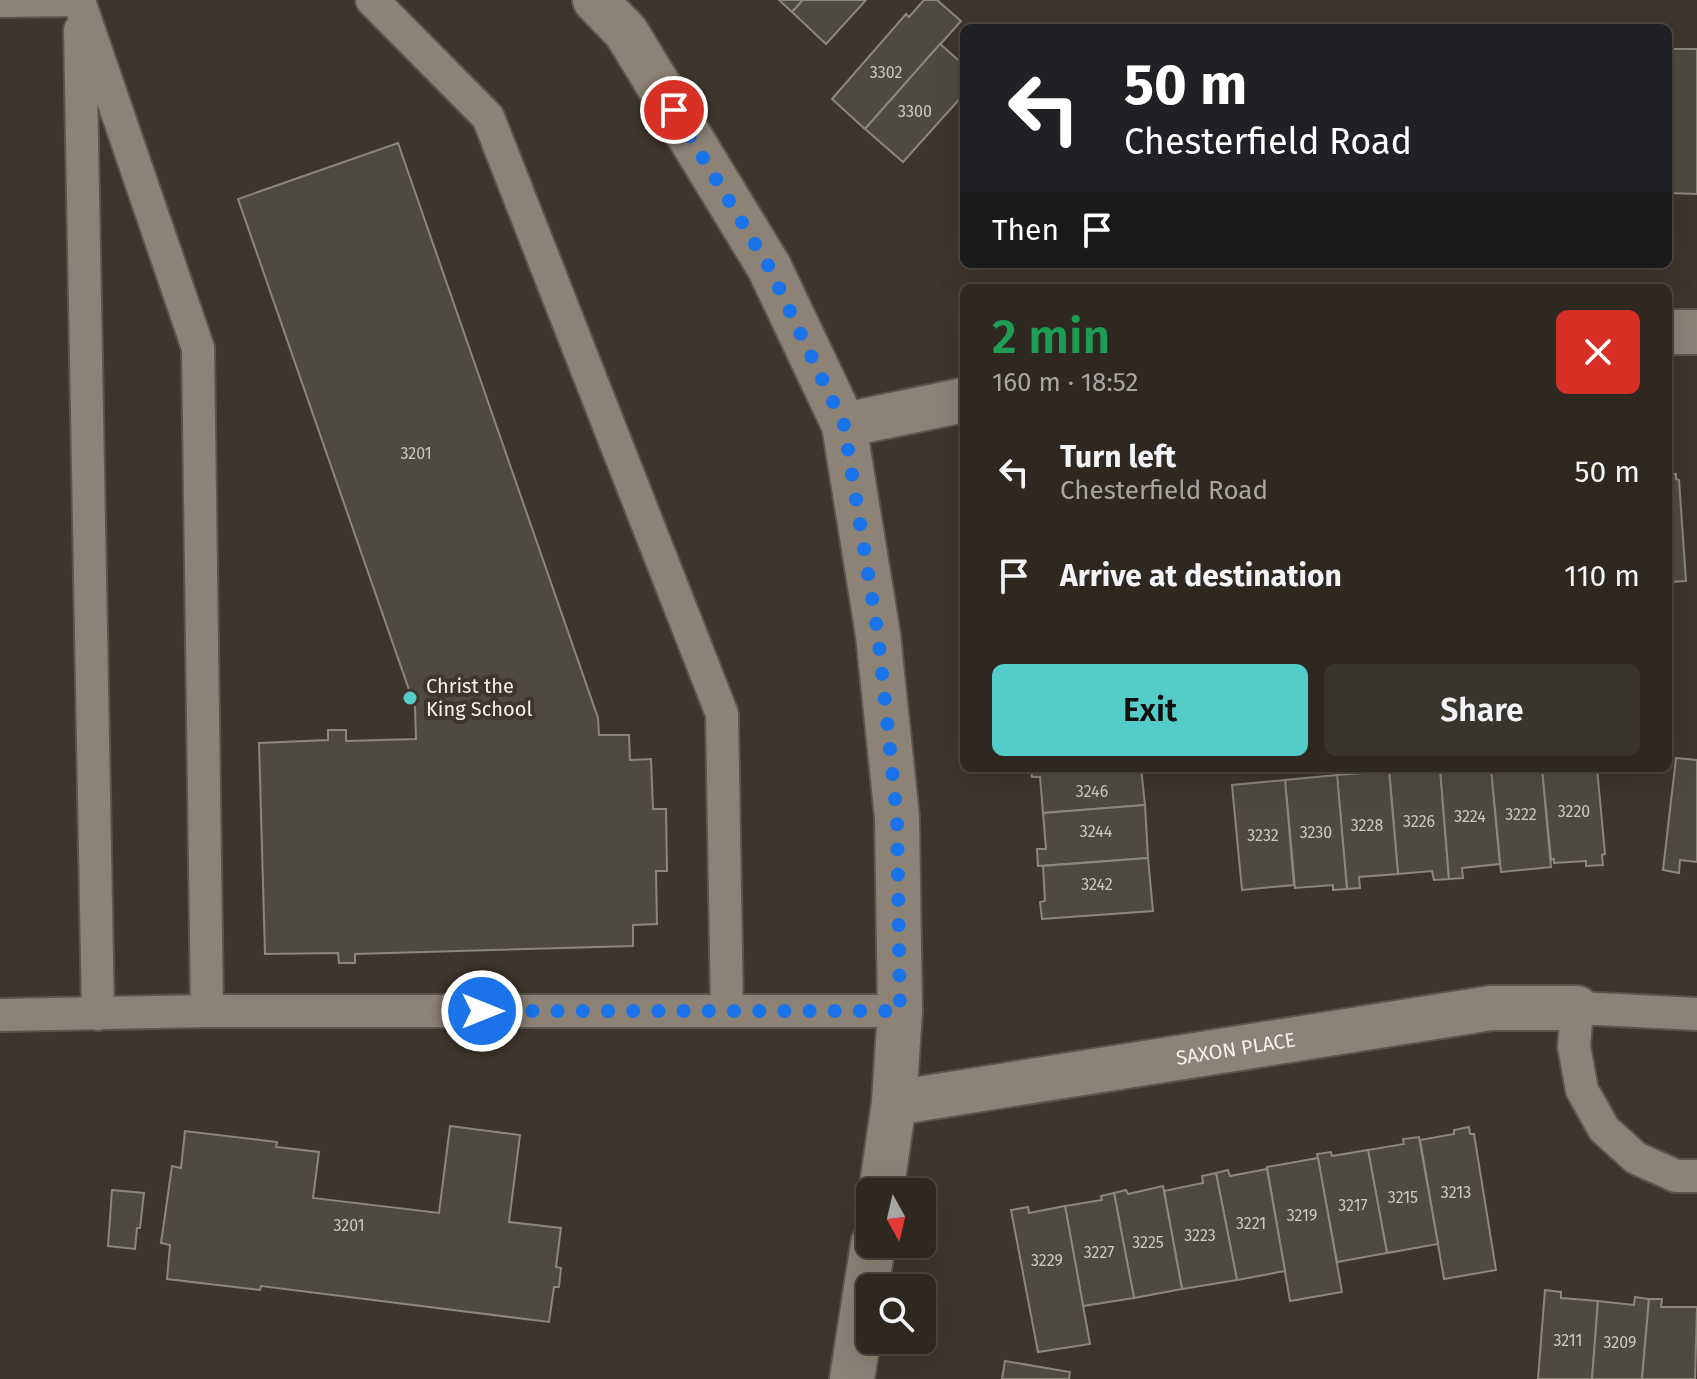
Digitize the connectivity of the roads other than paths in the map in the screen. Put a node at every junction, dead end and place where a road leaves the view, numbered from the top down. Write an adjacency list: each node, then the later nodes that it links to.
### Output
1 (80, 0): 4 (lane); 10 (lane); 13 (lane)
2 (372, 0): 11 (lane)
3 (595, 0): 8 (street)
4 (0, 1)
5 (1672, 332): 6 (street)
6 (1697, 332)
7 (960, 401): 8 (street)
8 (844, 425): 12 (street)
9 (1577, 1008): 14 (lane); 16 (street, SAXON PLACE); 17 (lane)
10 (207, 1011): 11 (lane); 13 (lane)
11 (727, 1011): 12 (lane)
12 (900, 1011): 16 (street)
13 (98, 1014): 15 (lane)
14 (1697, 1014)
15 (0, 1015)
16 (894, 1103): 18 (street)
17 (1697, 1176)
18 (883, 1178)
19 (871, 1258): 20 (street)
20 (852, 1379)

